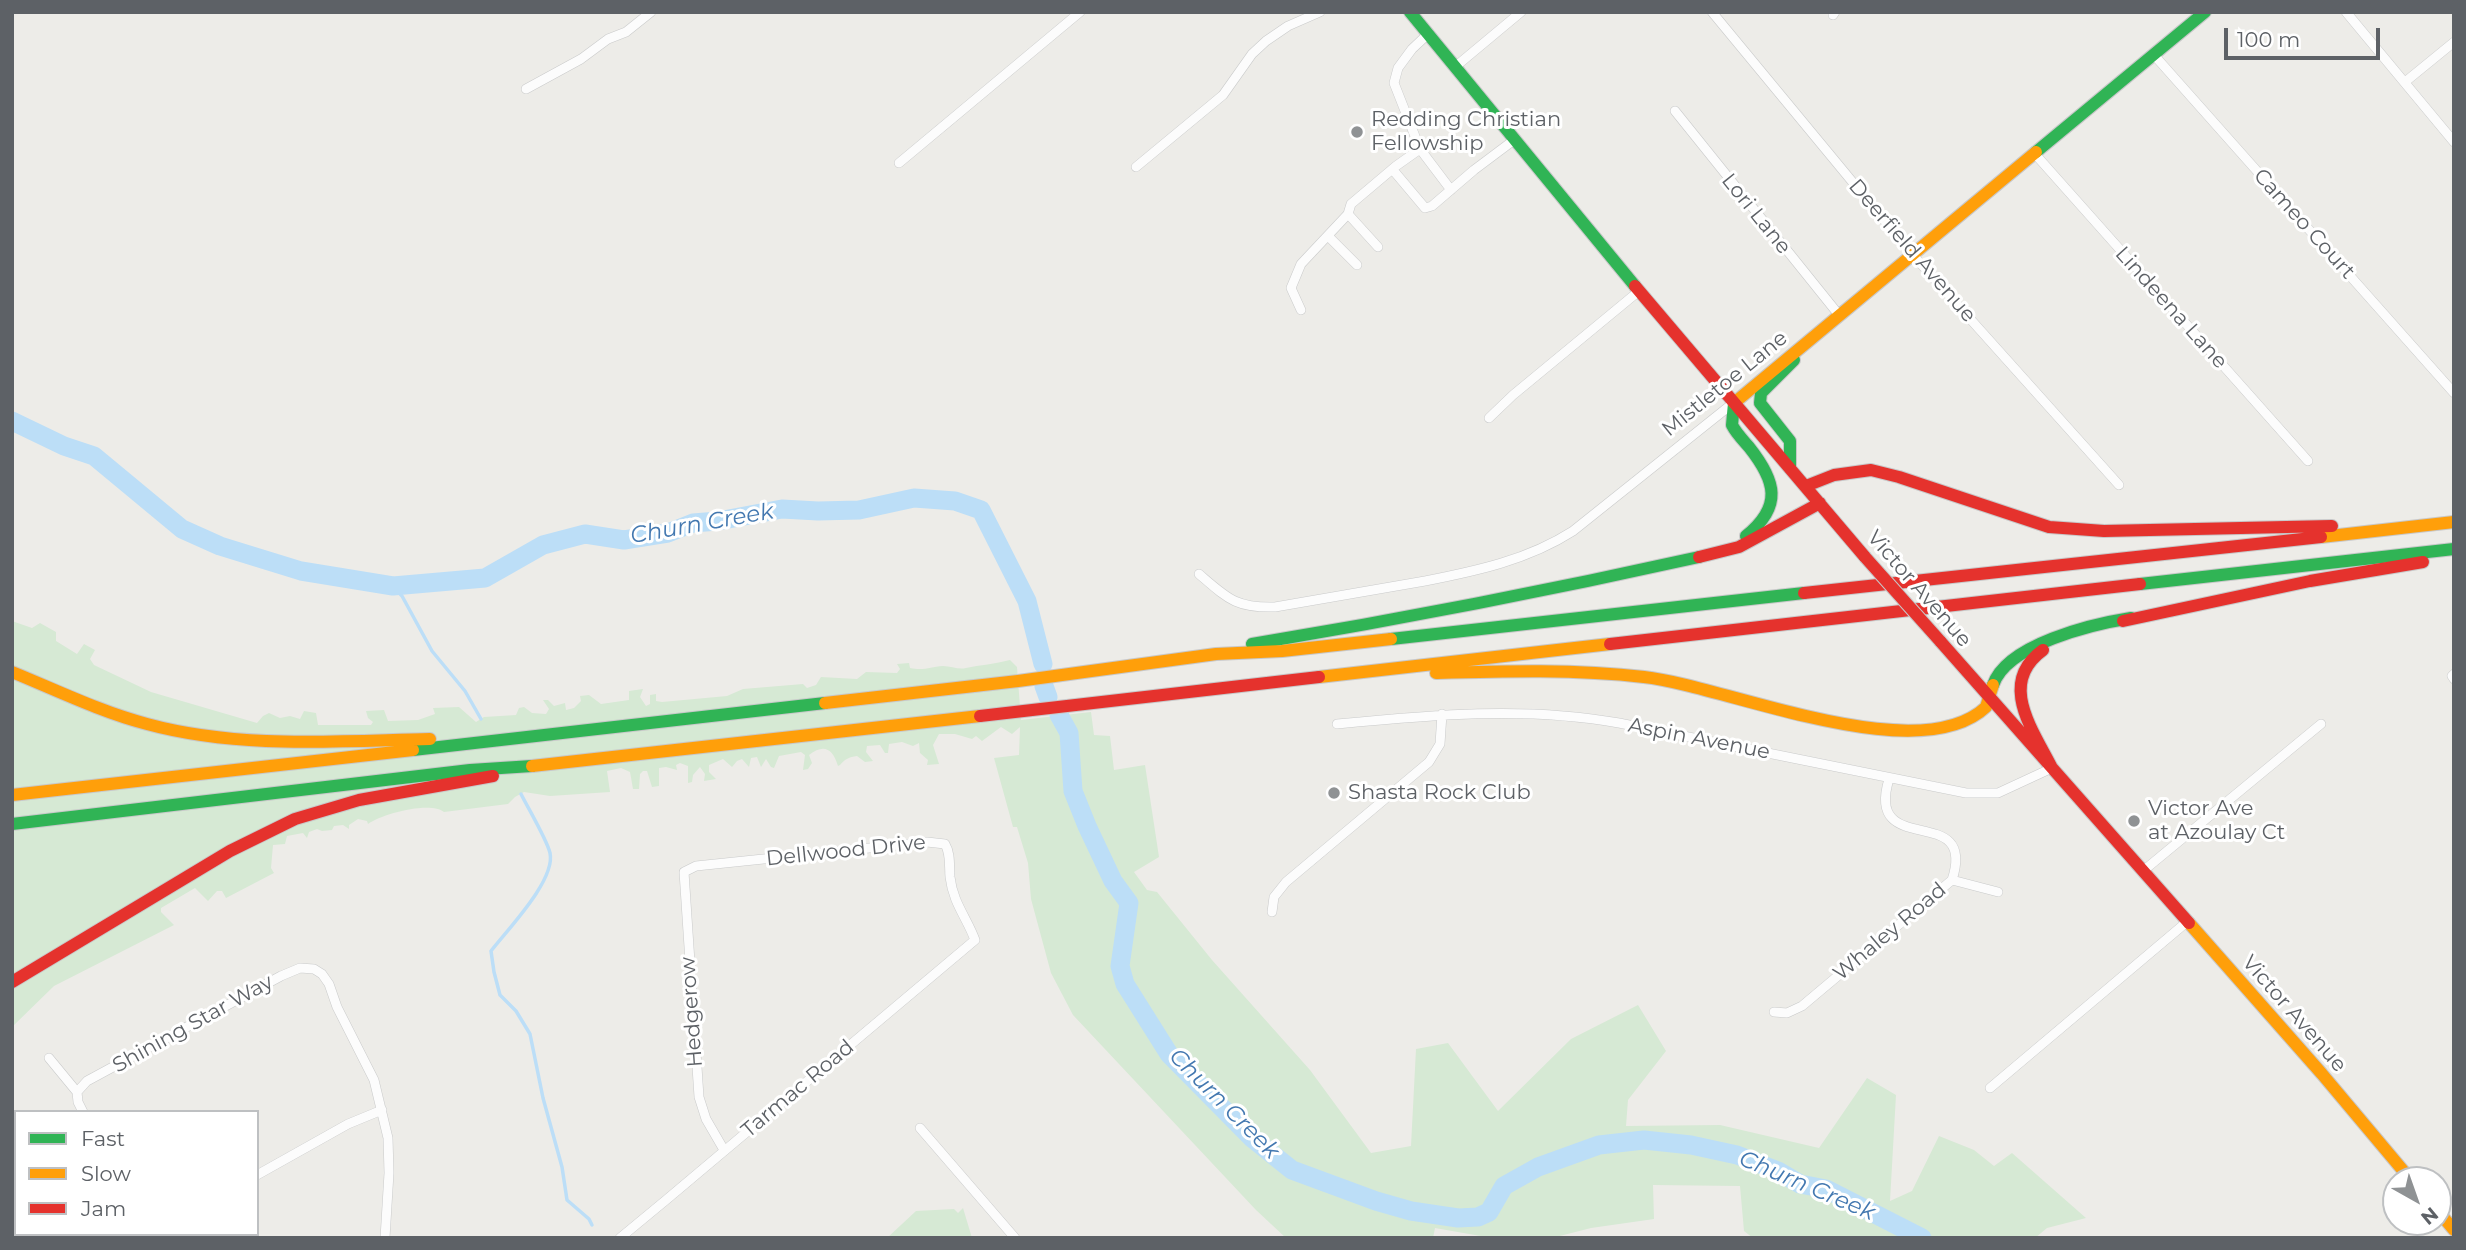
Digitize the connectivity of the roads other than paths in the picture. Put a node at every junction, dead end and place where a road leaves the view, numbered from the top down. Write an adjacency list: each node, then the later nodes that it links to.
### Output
1 (651, 12): 14 (street)
2 (1080, 12): 20 (street)
3 (1320, 12): 21 (street)
4 (1410, 12): 9 (main road, Victor Avenue)
5 (1521, 12): 12 (street)
6 (1712, 12): 27 (street, Deerfield Avenue)
7 (2205, 12): 11 (main road, Mistletoe Lane)
8 (2346, 12): 13 (street)
9 (1428, 34): 12 (main road, Victor Avenue); 18 (street)
10 (2454, 42): 13 (street)
11 (2154, 55): 19 (main road, Mistletoe Lane); 33 (street, Cameo Court)
12 (1455, 67): 16 (main road, Victor Avenue)
13 (2405, 82): 17 (street)
14 (526, 89)
15 (1675, 111): 31 (street, Lori Lane)
16 (1514, 140): 23 (street); 29 (main road, Victor Avenue)
17 (2454, 142)
18 (1420, 149): 22 (street); 23 (street)
19 (2035, 153): 27 (main road, Mistletoe Lane); 36 (street, Lindeena Lane)
20 (899, 163)
21 (1136, 167)
22 (1393, 170): 23 (street); 24 (street)
23 (1451, 190)
24 (1348, 214): 25 (street); 26 (street)
25 (1328, 236): 28 (street); 30 (street)
26 (1378, 247)
27 (1912, 254): 31 (main road, Mistletoe Lane); 38 (street, Deerfield Avenue)
28 (1357, 265)
29 (1639, 291): 34 (main road, Victor Avenue); 35 (street)
30 (1301, 310)
31 (1839, 315): 32 (main road, Mistletoe Lane)
32 (1800, 347): 34 (main road, Mistletoe Lane); 37 (main road)
33 (2454, 393)
34 (1734, 403): 37 (main road, Victor Avenue); 44 (main road); 46 (street, Mistletoe Lane)
35 (1489, 418)
36 (2308, 461)
37 (1790, 468): 39 (main road, Victor Avenue)
38 (2119, 485)
39 (1806, 486): 40 (main road, Victor Avenue); 42 (main road)
40 (1820, 503): 44 (main road); 51 (main road, Victor Avenue, bridge)
41 (2454, 522): 42 (main road)
42 (2376, 530): 48 (main road)
43 (2454, 549): 49 (main road)
44 (1706, 556): 48 (main road)
45 (2454, 556): 47 (main road)
46 (1199, 574)
47 (2131, 618): 51 (main road); 57 (main road)
48 (1216, 654): 55 (main road)
49 (1386, 669): 51 (main road); 56 (main road)
50 (12, 672): 55 (main road)
51 (1991, 699): 57 (main road, Victor Avenue)
52 (1443, 714): 53 (street, Aspin Avenue); 58 (street, Aspin Avenue); 65 (street)
53 (1337, 724)
54 (2322, 724): 62 (street)
55 (478, 741): 59 (main road)
56 (543, 765): 60 (main road); 68 (main road)
57 (2052, 768): 58 (street, Aspin Avenue); 62 (main road, Victor Avenue)
58 (1889, 779): 63 (street, Whaley Road)
59 (12, 795)
60 (12, 824)
61 (686, 869): 67 (street, Dellwood Drive); 76 (street, Hedgerow)
62 (2143, 871): 66 (main road, Victor Avenue)
63 (1952, 880): 64 (street); 69 (street, Whaley Road)
64 (1998, 892)
65 (1272, 912)
66 (2188, 922): 71 (street); 77 (main road, Victor Avenue)
67 (975, 940): 76 (street, Tarmac Road)
68 (12, 982)
69 (1774, 1012)
70 (49, 1058): 72 (street)
71 (1990, 1088)
72 (77, 1092): 73 (street); 74 (street, Shining Star Way)
73 (82, 1110)
74 (382, 1110): 78 (street); 81 (street)
75 (920, 1128): 83 (street)
76 (724, 1150): 82 (street, Tarmac Road)
77 (2399, 1166)
78 (259, 1174)
79 (12, 1232): 80 (main road)
80 (15, 1238)
81 (385, 1238)
82 (620, 1238)
83 (1015, 1238)

